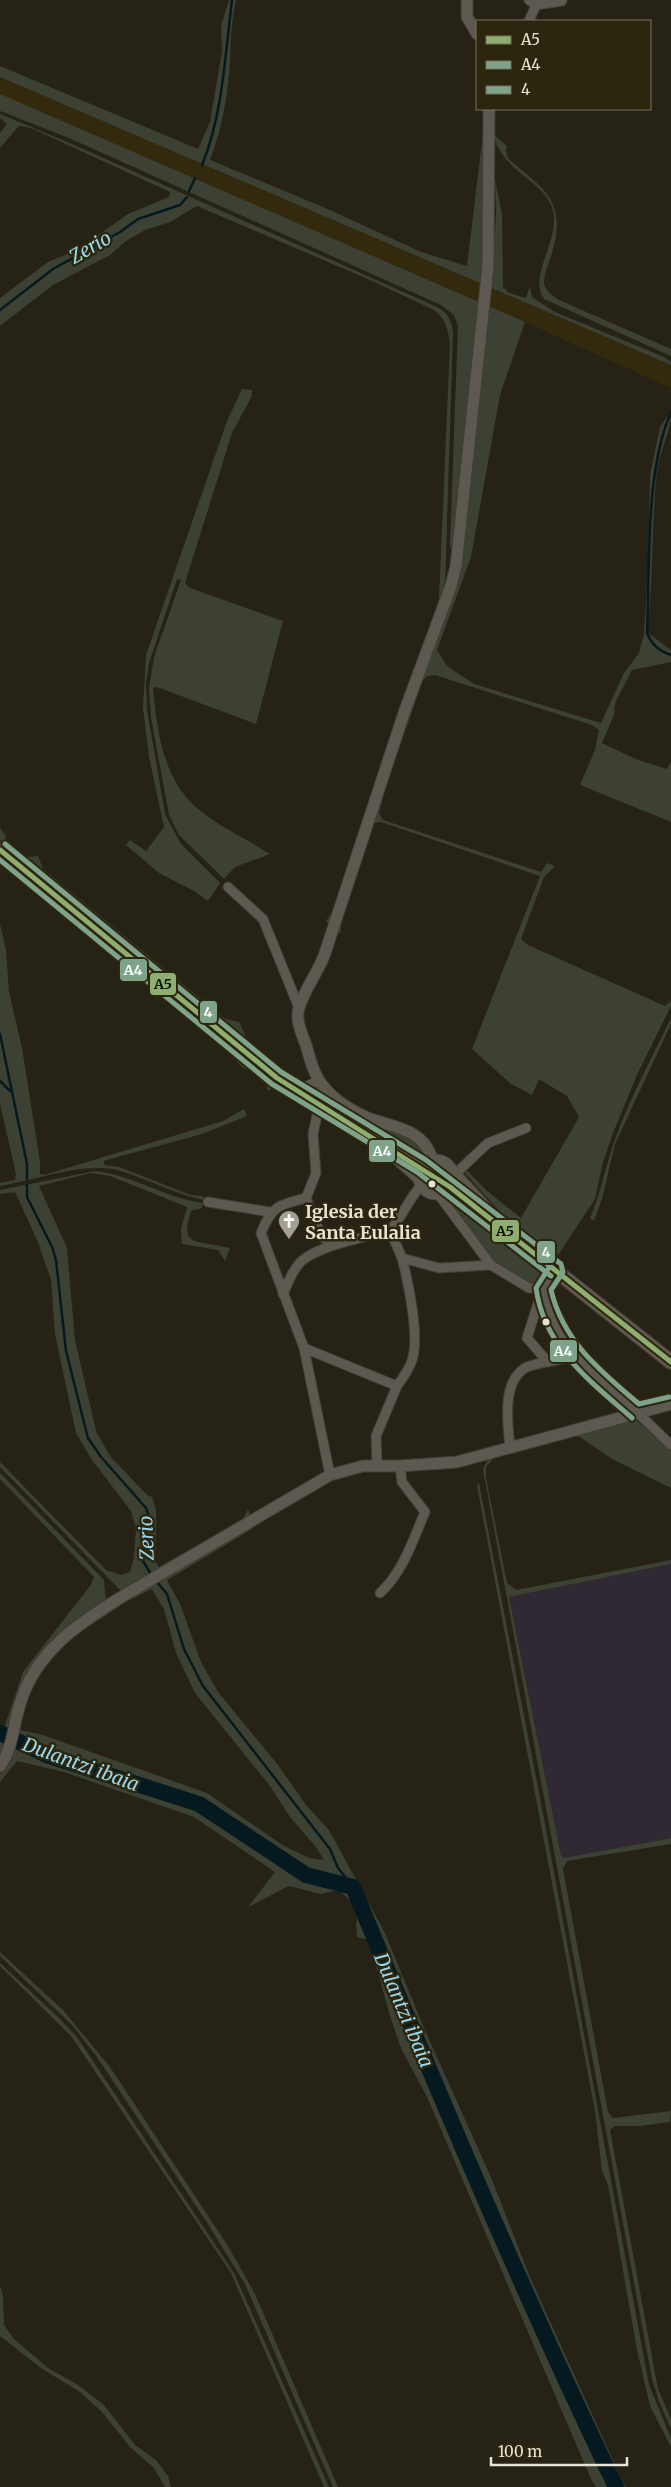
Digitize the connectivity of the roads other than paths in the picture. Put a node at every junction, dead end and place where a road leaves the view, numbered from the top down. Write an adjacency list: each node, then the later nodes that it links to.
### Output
1 (467, 0): 5 (street)
2 (562, 1): 3 (street)
3 (532, 2): 4 (street)
4 (529, 20)
5 (476, 32)
6 (489, 110): 9 (street)
7 (0, 850): 11 (main road)
8 (228, 887): 9 (street)
9 (299, 1008): 10 (street)
10 (320, 1081): 11 (street); 14 (street)
11 (296, 1090): 12 (main road)
12 (319, 1105): 14 (main road); 16 (street)
13 (526, 1128): 15 (street)
14 (423, 1173): 15 (main road); 15 (street); 19 (street)
15 (450, 1179): 22 (street); 23 (main road)
16 (306, 1198): 18 (street); 20 (street)
17 (208, 1202): 18 (street)
18 (270, 1212): 25 (street)
19 (390, 1230): 20 (street); 21 (street)
20 (334, 1245): 25 (street)
21 (402, 1258): 22 (street); 30 (street)
22 (491, 1265): 24 (street)
23 (556, 1270): 24 (street); 29 (main road)
24 (544, 1288): 27 (street); 28 (street)
25 (283, 1294): 26 (street)
26 (304, 1348): 30 (street); 37 (street)
27 (574, 1357): 28 (street); 32 (street)
28 (548, 1362): 34 (street)
29 (671, 1362)
30 (397, 1386): 35 (street)
31 (671, 1404): 32 (street)
32 (637, 1412): 33 (street); 34 (street)
33 (671, 1445)
34 (510, 1448): 36 (street)
35 (378, 1466): 36 (street); 37 (street)
36 (400, 1466): 38 (street)
37 (330, 1475): 39 (street)
38 (380, 1593)
39 (0, 1766)

